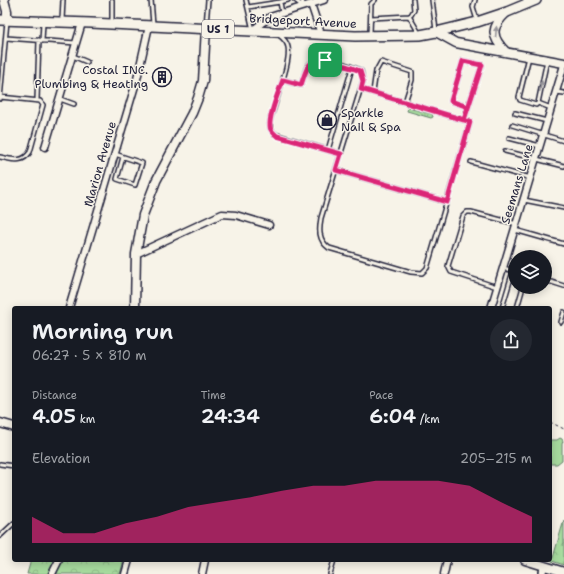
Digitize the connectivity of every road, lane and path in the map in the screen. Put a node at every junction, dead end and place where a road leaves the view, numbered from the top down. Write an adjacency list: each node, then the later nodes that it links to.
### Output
1 (4, 0): 23 (street)
2 (63, 0): 25 (lane)
3 (112, 0): 28 (lane)
4 (151, 0): 29 (lane)
5 (208, 0): 30 (lane)
6 (246, 0): 18 (lane)
7 (288, 0): 15 (lane)
8 (295, 0): 16 (lane)
9 (324, 0): 17 (street)
10 (375, 0): 22 (lane)
11 (413, 0): 21 (lane)
12 (432, 0): 33 (lane)
13 (475, 0): 26 (lane)
14 (536, 0): 19 (main road, US 1)
15 (280, 2): 18 (lane); 20 (lane)
16 (303, 3): 17 (street); 20 (street)
17 (311, 4): 34 (street)
18 (248, 7): 31 (lane)
19 (507, 12): 26 (main road, US 1); 40 (street, one-way to 19)
20 (283, 14): 31 (street)
21 (409, 16): 22 (lane); 35 (lane)
22 (371, 18): 36 (lane)
23 (4, 20): 24 (main road, Bridgeport Avenue / US 1); 37 (lane)
24 (43, 21): 25 (main road, Bridgeport Avenue / US 1); 38 (lane)
25 (62, 22): 27 (main road, Bridgeport Avenue / US 1)
26 (477, 22): 33 (main road, US 1)
27 (82, 23): 28 (main road, Bridgeport Avenue / US 1); 39 (street)
28 (112, 24): 29 (main road, Bridgeport Avenue / US 1)
29 (151, 26): 30 (main road, Bridgeport Avenue / US 1); 71 (street, Marion Avenue)
30 (206, 28): 31 (main road, Bridgeport Avenue / US 1); 86 (street)
31 (253, 30): 32 (main road, Bridgeport Avenue / US 1)
32 (273, 32): 34 (main road, Bridgeport Avenue / US 1); 47 (lane)
33 (436, 32): 35 (main road, Bridgeport Avenue / US 1); 40 (street)
34 (321, 34): 36 (main road, Bridgeport Avenue / US 1)
35 (420, 35): 36 (main road, Bridgeport Avenue / US 1)
36 (370, 36)
37 (6, 38): 38 (lane); 52 (lane)
38 (41, 40): 39 (lane); 54 (lane)
39 (77, 43): 41 (street)
40 (506, 52): 42 (street)
41 (73, 56): 44 (lane); 53 (street)
42 (529, 57): 43 (street); 56 (lane)
43 (547, 60): 45 (street); 56 (lane, one-way to 43)
44 (87, 62)
45 (564, 64): 49 (street, Seemans Lane)
46 (352, 68): 47 (lane); 48 (lane); 69 (lane)
47 (283, 80): 69 (lane)
48 (361, 89): 50 (lane); 72 (lane)
49 (556, 91): 51 (lane); 59 (street, Seemans Lane)
50 (373, 92): 55 (lane); 55 (lane)
51 (564, 93)
52 (0, 98): 54 (lane)
53 (60, 99): 57 (lane); 68 (street)
54 (37, 100): 73 (lane)
55 (405, 102): 61 (lane)
56 (538, 103): 59 (lane)
57 (74, 104)
58 (468, 107): 58 (lane); 61 (lane)
59 (551, 108): 62 (street, Seemans Lane)
60 (515, 113): 62 (lane)
61 (464, 120): 81 (lane)
62 (547, 121): 64 (street, Seemans Lane)
63 (512, 125): 64 (lane)
64 (544, 134): 66 (lane); 67 (street, Seemans Lane)
65 (510, 138): 67 (lane)
66 (564, 141)
67 (540, 146): 75 (street, Seemans Lane)
68 (45, 147)
69 (328, 150): 72 (lane)
70 (505, 151): 75 (lane)
71 (115, 154): 74 (lane); 94 (street, Marion Avenue)
72 (341, 154): 78 (lane)
73 (0, 157)
74 (123, 157): 74 (lane)
75 (536, 159): 77 (lane); 79 (street, Seemans Lane)
76 (471, 162): 79 (lane)
77 (564, 166)
78 (336, 170): 81 (lane); 81 (lane)
79 (531, 178): 80 (street, Seemans Lane)
80 (524, 200): 82 (lane); 84 (street, Seemans Lane)
81 (447, 202)
82 (564, 208)
83 (269, 225): 86 (street)
84 (516, 227): 85 (lane); 87 (street, Seemans Lane); 91 (lane)
85 (564, 244)
86 (136, 254): 95 (street)
87 (504, 268): 88 (lane); 91 (street, Seemans Lane)
88 (508, 269)
89 (552, 282): 90 (lane)
90 (564, 286)
91 (497, 287): 96 (street, Seemans Lane)
92 (508, 290): 97 (lane)
93 (521, 294): 98 (lane)
94 (70, 306)
95 (135, 306)
96 (492, 306)
97 (503, 306)
98 (518, 306)
99 (564, 312): 100 (lane)
100 (561, 322)
101 (0, 423): 103 (street)
102 (552, 423): 104 (path)
103 (12, 426)
104 (564, 429)
105 (0, 464): 106 (lane)
106 (12, 466)
107 (12, 525): 108 (lane)
108 (0, 536)
109 (58, 562): 117 (street)
110 (129, 562): 118 (street)
111 (205, 562): 119 (street)
112 (333, 562): 120 (lane)
113 (447, 562): 121 (street)
114 (529, 562): 115 (street)
115 (543, 570): 116 (street)
116 (564, 572)
117 (52, 574)
118 (125, 574)
119 (202, 574)
120 (330, 574)
121 (444, 574)

